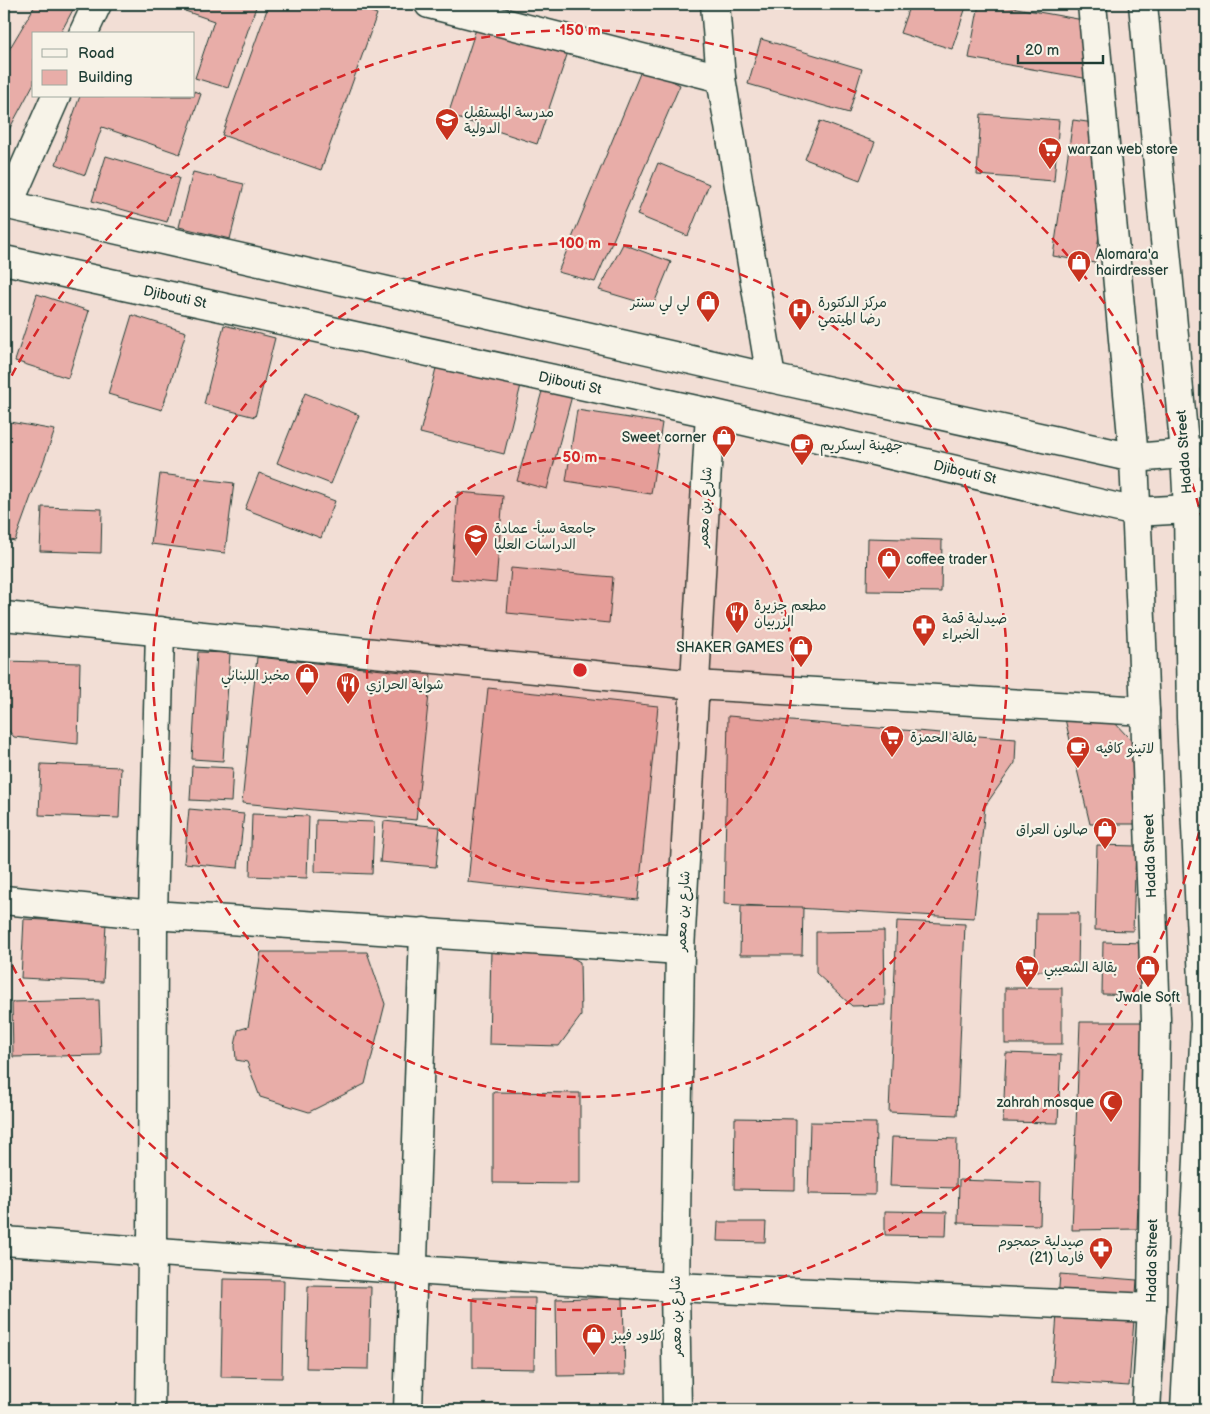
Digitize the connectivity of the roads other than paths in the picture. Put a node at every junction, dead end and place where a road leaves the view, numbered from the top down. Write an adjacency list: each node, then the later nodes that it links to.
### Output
1 (97, 4): 6 (street)
2 (429, 4): 7 (street)
3 (715, 4): 7 (street)
4 (1092, 4): 14 (street, Hadda Street)
5 (1143, 4): 13 (street, Hadda Street)
6 (85, 32)
7 (721, 78): 11 (street)
8 (55, 98): 9 (street)
9 (6, 204): 11 (street)
10 (4, 260): 12 (street, Djibouti St)
11 (771, 378): 14 (street)
12 (710, 413): 16 (street, Djibouti St); 19 (street, شارع بن معمر)
13 (1196, 453): 14 (street); 15 (street, Hadda Street)
14 (1134, 458): 16 (street, Hadda Street)
15 (1197, 509): 16 (street, Djibouti St); 25 (street, Hadda Street)
16 (1136, 512): 20 (street, Hadda Street)
17 (4, 616): 18 (street)
18 (160, 631): 19 (street); 22 (street)
19 (695, 686): 20 (street); 24 (street, شارع بن معمر)
20 (1145, 712): 30 (street, Hadda Street)
21 (4, 900): 22 (street)
22 (153, 915): 23 (street); 27 (street)
23 (424, 932): 24 (street); 28 (street)
24 (680, 950): 29 (street, شارع بن معمر)
25 (1206, 1024): 35 (street, Hadda Street)
26 (4, 1241): 27 (street)
27 (152, 1252): 28 (street); 31 (street)
28 (414, 1270): 29 (street); 32 (street)
29 (676, 1287): 30 (street); 33 (street, شارع بن معمر)
30 (1152, 1308): 34 (street, Hadda Street)
31 (150, 1410)
32 (408, 1410)
33 (677, 1410)
34 (1146, 1410)
35 (1185, 1410)

